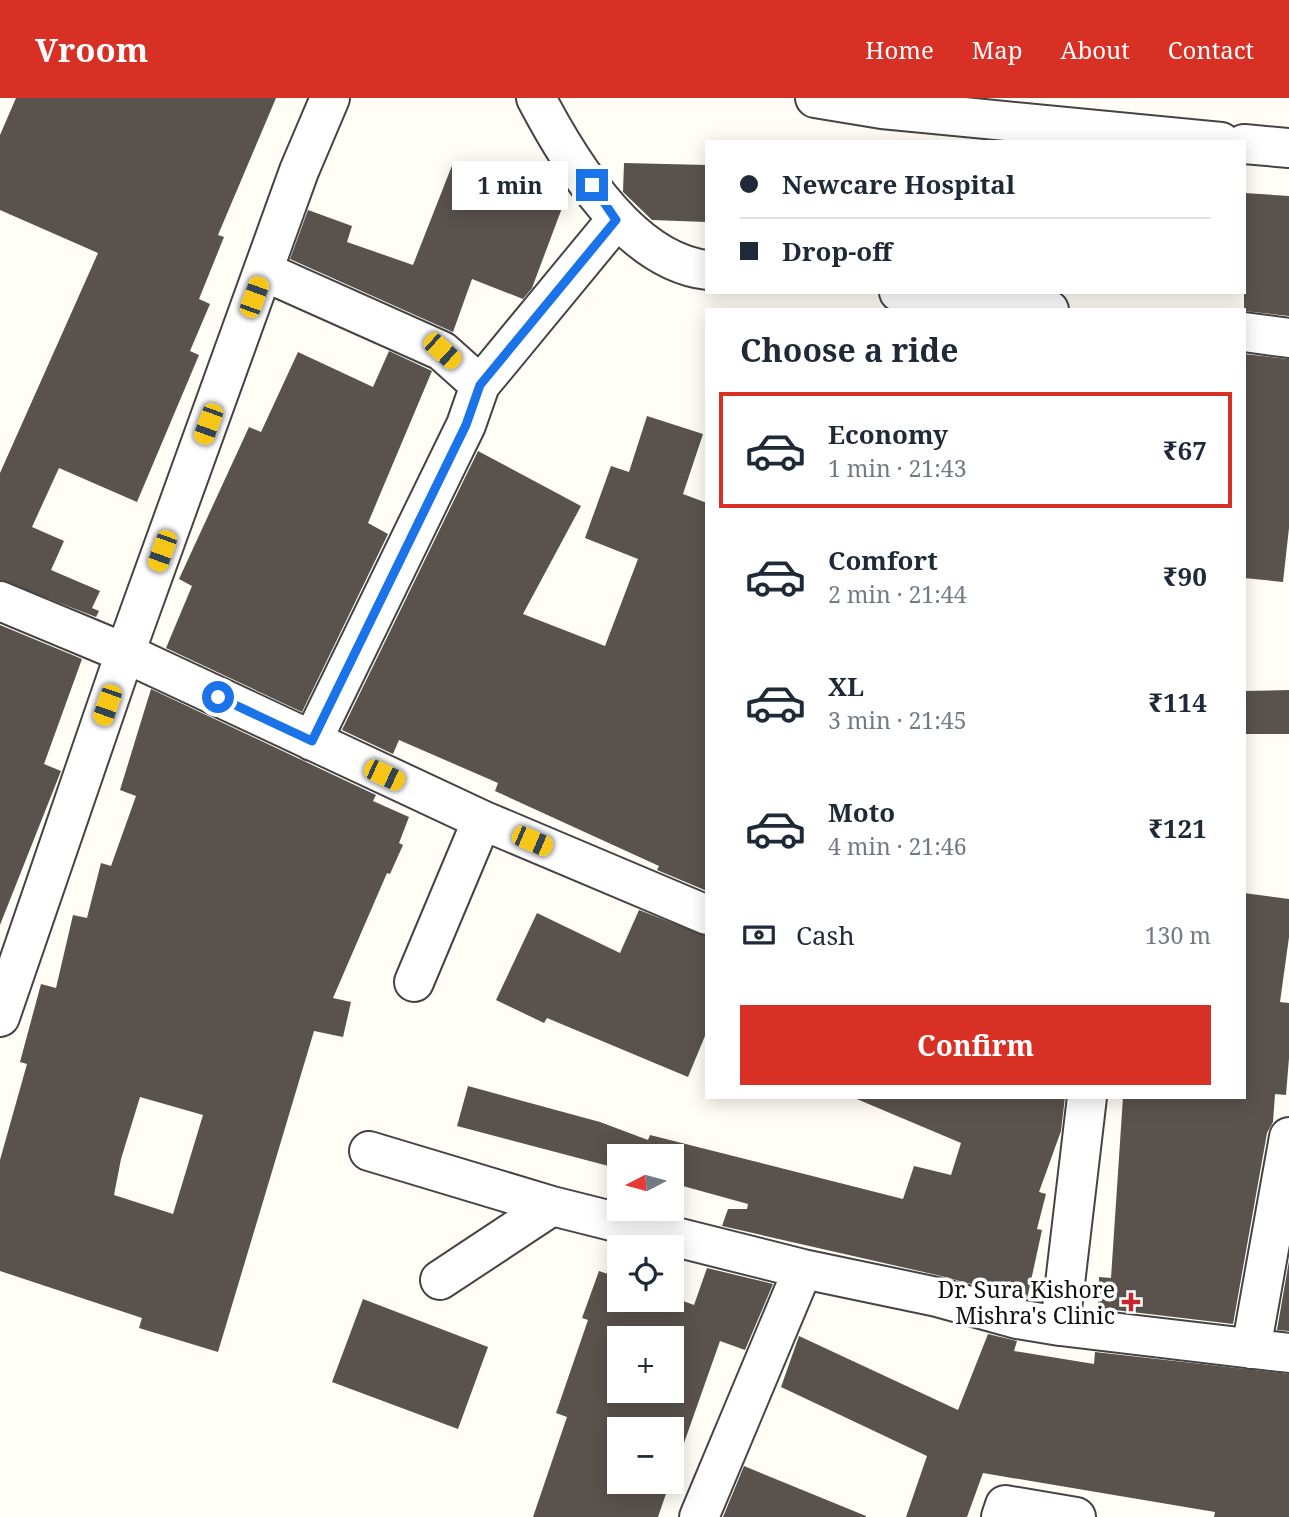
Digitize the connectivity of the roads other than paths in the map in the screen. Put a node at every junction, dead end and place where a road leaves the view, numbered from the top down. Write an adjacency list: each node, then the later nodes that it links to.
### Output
1 (330, 98): 9 (street)
2 (536, 98): 7 (street)
3 (815, 98): 4 (street)
4 (1201, 140)
5 (1246, 144): 6 (street)
6 (1289, 148)
7 (616, 220): 8 (street); 15 (street)
8 (705, 270)
9 (263, 271): 15 (street); 17 (street)
10 (912, 294): 11 (street)
11 (992, 306): 12 (street)
12 (1020, 308)
13 (1246, 332): 14 (street)
14 (1289, 338)
15 (480, 385): 18 (street)
16 (0, 601): 17 (street)
17 (125, 653): 18 (street); 22 (street)
18 (312, 741): 19 (street)
19 (482, 820): 20 (street); 21 (street)
20 (705, 914)
21 (414, 982)
22 (0, 1017)
23 (1087, 1099): 29 (street)
24 (1289, 1137): 30 (street)
25 (369, 1151): 26 (street)
26 (552, 1206): 27 (street); 28 (street)
27 (803, 1269): 29 (street); 32 (street)
28 (440, 1280)
29 (1060, 1326): 30 (street)
30 (1251, 1349): 31 (street)
31 (1289, 1353)
32 (699, 1517)
33 (1001, 1517): 34 (street)
34 (1076, 1517)

